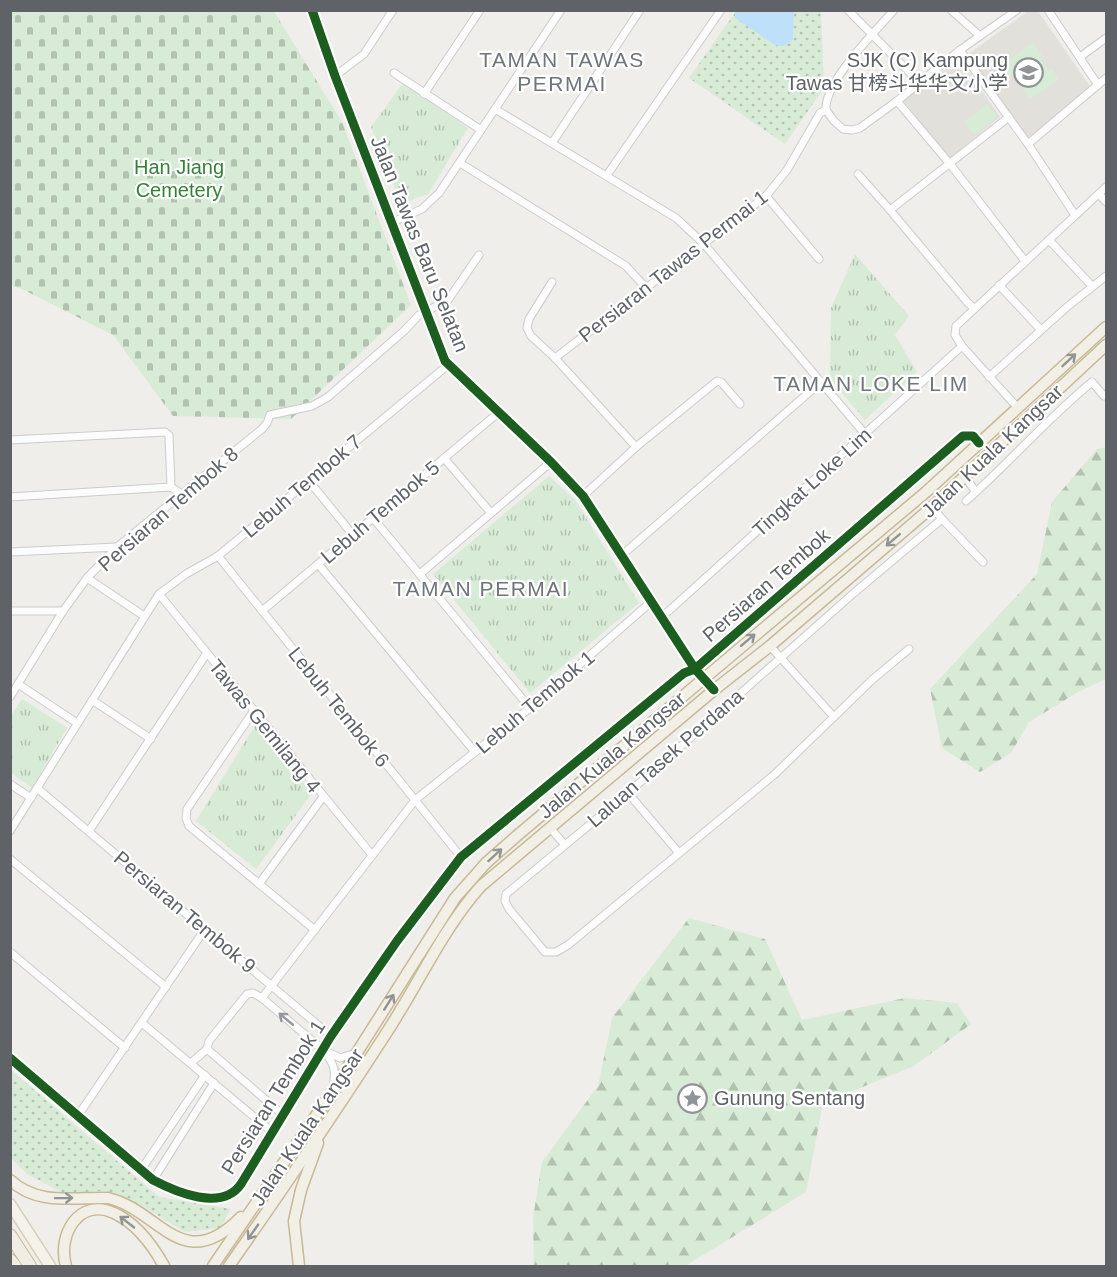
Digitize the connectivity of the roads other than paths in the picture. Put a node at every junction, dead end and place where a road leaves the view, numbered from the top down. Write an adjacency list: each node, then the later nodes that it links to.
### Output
1 (312, 10): 18 (street, Jalan Tawas Baru Selatan)
2 (393, 10): 18 (street)
3 (480, 10): 22 (street)
4 (561, 10): 24 (street)
5 (640, 10): 28 (street)
6 (721, 10): 33 (street)
7 (848, 10): 12 (street)
8 (894, 10): 12 (street, Persiaran Tawas Permai 1)
9 (951, 10): 13 (street)
10 (1017, 10): 13 (street)
11 (1048, 10): 16 (street)
12 (872, 35): 20 (street); 25 (street, Persiaran Tawas Permai 1)
13 (980, 36): 15 (street)
14 (1107, 38): 16 (street)
15 (960, 50): 20 (street); 26 (street)
16 (1080, 57): 21 (street)
17 (394, 73): 22 (street)
18 (335, 76): 40 (street, Jalan Tawas Baru Selatan)
19 (1107, 78): 21 (street)
20 (920, 82): 23 (street)
21 (1098, 85): 29 (street)
22 (424, 94): 27 (street)
23 (897, 101): 25 (street); 31 (street)
24 (495, 109): 27 (street); 28 (street)
25 (822, 113): 36 (street, Persiaran Tawas Permai 1)
26 (1009, 117): 29 (street); 31 (street)
27 (481, 130): 30 (street)
28 (552, 143): 33 (street)
29 (1028, 144): 39 (street)
30 (460, 163): 40 (street); 50 (street)
31 (950, 164): 38 (street); 45 (street)
32 (858, 174): 38 (street)
33 (608, 175): 42 (street)
34 (1107, 187): 35 (street)
35 (1099, 194): 37 (street); 39 (street)
36 (766, 196): 42 (street, Persiaran Tawas Permai 1); 44 (street)
37 (1107, 202)
38 (890, 210): 51 (street)
39 (1075, 215): 41 (street)
40 (393, 222): 52 (street, Jalan Tawas Baru Selatan)
41 (1049, 240): 45 (street); 49 (street)
42 (704, 244): 50 (street, Persiaran Tawas Permai 1); 60 (street)
43 (478, 255): 52 (street)
44 (819, 259)
45 (1025, 261): 48 (street)
46 (1107, 276): 49 (street)
47 (552, 282): 57 (street)
48 (999, 285): 51 (street); 54 (street)
49 (1092, 286): 54 (street)
50 (646, 288): 57 (street, Persiaran Tawas Permai 1)
51 (974, 308): 56 (street)
52 (425, 310): 58 (street, Jalan Tawas Baru Selatan); 77 (street, Persiaran Tembok 8)
53 (1107, 327): 65 (highway, Jalan Kuala Kangsar, one-way to 53)
54 (1041, 330): 59 (street)
55 (1107, 345): 61 (highway, Jalan Kuala Kangsar)
56 (962, 346): 59 (street); 67 (street, Tingkat Loke Lim)
57 (555, 358): 70 (street)
58 (448, 365): 66 (street, Jalan Tawas Baru Selatan); 74 (street, Lebuh Tembok 7)
59 (989, 377): 65 (street)
60 (821, 382): 67 (street); 88 (street)
61 (1057, 391): 63 (street); 73 (highway, Jalan Kuala Kangsar)
62 (1104, 396): 63 (street)
63 (1067, 402): 76 (street)
64 (740, 404): 70 (street)
65 (1017, 408): 69 (highway, Jalan Kuala Kangsar)
66 (498, 412): 71 (street, Lebuh Tembok 5); 72 (street, Jalan Tawas Baru Selatan)
67 (865, 434): 100 (street, Tingkat Loke Lim)
68 (10, 440): 75 (street)
69 (979, 443): 105 (street, Persiaran Tembok); 106 (highway, Jalan Kuala Kangsar, one-way to 69)
70 (636, 447): 78 (street)
71 (444, 458): 82 (street); 83 (street, Lebuh Tembok 5)
72 (551, 462): 78 (street, Jalan Tawas Baru Selatan); 82 (street)
73 (965, 477): 76 (street); 81 (highway, Jalan Kuala Kangsar)
74 (309, 481): 85 (street); 89 (street, Lebuh Tembok 7)
75 (171, 487): 77 (street); 79 (street)
76 (976, 492): 80 (street)
77 (183, 495): 86 (street, Persiaran Tembok 8)
78 (583, 496): 88 (street, Jalan Tawas Baru Selatan)
79 (10, 497)
80 (966, 501)
81 (932, 507): 84 (street); 101 (highway, Jalan Kuala Kangsar, one-way to 101)
82 (492, 513): 92 (street)
83 (373, 518): 85 (street, Lebuh Tembok 5); 92 (street)
84 (942, 519): 90 (street); 104 (street, Laluan Tasek Perdana)
85 (352, 535): 91 (street, Lebuh Tembok 5)
86 (117, 547): 87 (street); 93 (street, Persiaran Tembok 8)
87 (10, 552)
88 (622, 555): 95 (street, Jalan Tawas Baru Selatan)
89 (218, 556): 94 (street, Lebuh Tembok 7); 98 (street, Lebuh Tembok 6)
90 (983, 562)
91 (318, 564): 98 (street, Lebuh Tembok 5); 116 (street)
92 (420, 574): 111 (street)
93 (87, 578): 97 (street, Persiaran Tembok 8); 99 (street)
94 (159, 594): 99 (street, Lebuh Tembok 7); 103 (street, Tawas Gemilang 4)
95 (652, 601): 100 (street, Jalan Tawas Baru Selatan); 111 (street, Lebuh Tembok 1)
96 (10, 611): 97 (street)
97 (63, 611): 107 (street, Persiaran Tembok 8)
98 (262, 611): 123 (street, Lebuh Tembok 6)
99 (144, 616): 110 (street, Lebuh Tembok 7)
100 (662, 617): 105 (street, Jalan Tawas Baru Selatan)
101 (770, 646): 104 (street); 108 (highway, Jalan Kuala Kangsar)
102 (909, 649): 113 (street)
103 (207, 653): 112 (street, Tawas Gemilang 4); 115 (street)
104 (781, 658): 113 (street); 119 (street, Laluan Tasek Perdana)
105 (695, 669): 106 (street, Jalan Tawas Baru Selatan); 131 (street, Persiaran Tembok)
106 (704, 678): 108 (street, Jalan Tawas Baru Selatan); 122 (highway, Jalan Kuala Kangsar)
107 (18, 684): 109 (street, Persiaran Tembok 8); 114 (street)
108 (714, 690): 124 (highway, Jalan Kuala Kangsar)
109 (10, 697)
110 (92, 700): 114 (street, Lebuh Tembok 7); 115 (street)
111 (530, 708): 116 (street, Lebuh Tembok 1)
112 (253, 712): 120 (street, Tawas Gemilang 4); 133 (street)
113 (834, 717): 129 (street)
114 (77, 723): 118 (street, Lebuh Tembok 7)
115 (151, 739): 126 (street)
116 (475, 752): 123 (street, Lebuh Tembok 1)
117 (10, 784): 121 (street)
118 (37, 788): 121 (street, Lebuh Tembok 7); 126 (street, Persiaran Tembok 9)
119 (628, 793): 128 (street, Laluan Tasek Perdana); 129 (street)
120 (323, 797): 130 (street, Tawas Gemilang 4); 133 (street)
121 (31, 798): 125 (street, Lebuh Tembok 7)
122 (561, 799): 124 (highway); 127 (highway, Jalan Kuala Kangsar)
123 (415, 800): 130 (street, Lebuh Tembok 1); 131 (street, Lebuh Tembok 6)
124 (551, 829): 127 (highway); 128 (street); 154 (highway, Jalan Kuala Kangsar)
125 (10, 831)
126 (89, 831): 134 (street, Persiaran Tembok 9)
127 (519, 834): 145 (highway, Jalan Kuala Kangsar, one-way to 127)
128 (564, 844): 129 (street, Laluan Tasek Perdana)
129 (680, 853)
130 (372, 855): 135 (street, Lebuh Tembok 1)
131 (461, 857): 141 (street, Persiaran Tembok 1)
132 (10, 859): 138 (street)
133 (259, 884): 135 (street)
134 (205, 929): 137 (street, Persiaran Tembok 9); 138 (street)
135 (315, 930): 137 (street, Lebuh Tembok 1)
136 (10, 952): 142 (street)
137 (272, 986): 139 (street, Lebuh Tembok 1); 141 (street, Persiaran Tembok 9)
138 (166, 987): 140 (street)
139 (262, 998): 143 (street); 144 (street, one-way to 139)
140 (142, 1023): 142 (street); 147 (street)
141 (331, 1036): 144 (street, Persiaran Tembok 1)
142 (125, 1048): 152 (street)
143 (207, 1049): 147 (street); 151 (street)
144 (323, 1050): 145 (street); 150 (street); 151 (street, Persiaran Tembok 1)
145 (358, 1052): 150 (highway, Jalan Kuala Kangsar)
146 (10, 1058): 152 (street, Persiaran Tembok 1)
147 (191, 1063): 148 (street)
148 (204, 1075): 149 (street); 155 (street)
149 (214, 1083): 153 (street); 157 (street)
150 (330, 1095): 158 (highway, Jalan Kuala Kangsar)
151 (282, 1114): 153 (street, Persiaran Tembok 1)
152 (77, 1117): 155 (street, Persiaran Tembok 1)
153 (272, 1131): 157 (street, Persiaran Tembok 1)
154 (320, 1131): 168 (highway, Jalan Kuala Kangsar, one-way to 168); 169 (highway)
155 (141, 1170): 157 (street, Persiaran Tembok 1)
156 (10, 1180): 158 (highway, one-way to 158)
157 (153, 1180)
158 (258, 1200): 167 (highway, Jalan Kuala Kangsar)
159 (10, 1204): 164 (main road)
160 (10, 1235): 163 (highway)
161 (10, 1260): 162 (highway)
162 (15, 1266)
163 (30, 1266)
164 (50, 1266)
165 (66, 1266): 166 (highway, one-way to 165)
166 (164, 1266)
167 (213, 1266)
168 (229, 1266)
169 (299, 1266)

